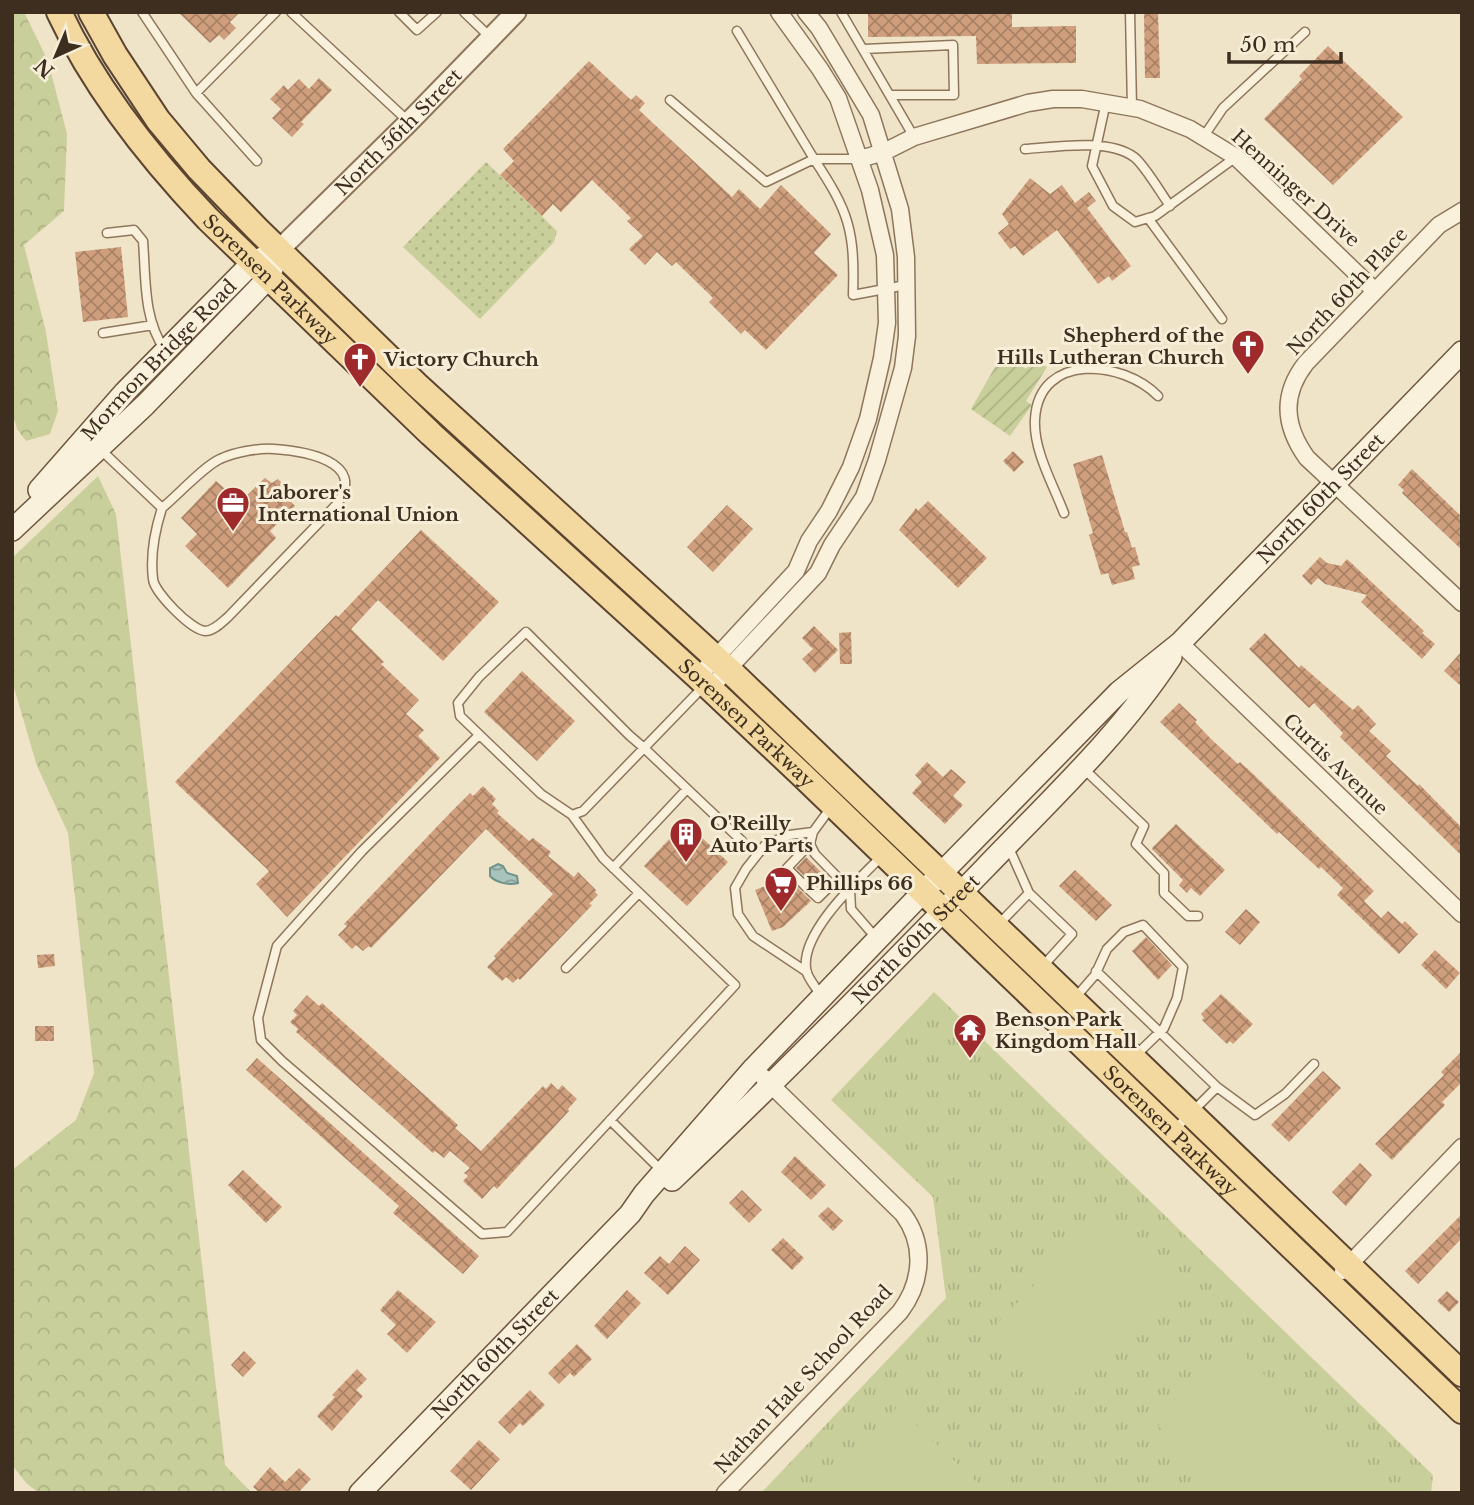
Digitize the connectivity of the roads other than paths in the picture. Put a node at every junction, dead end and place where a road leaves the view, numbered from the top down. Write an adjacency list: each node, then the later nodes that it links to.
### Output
1 (59, 12): 38 (main road, Sorensen Parkway)
2 (91, 12): 37 (main road, Sorensen Parkway)
3 (142, 12): 18 (lane)
4 (276, 12): 18 (lane)
5 (291, 12): 23 (lane)
6 (399, 12): 7 (lane)
7 (437, 12)
8 (464, 12): 16 (lane)
9 (516, 12): 16 (street, North 56th Street)
10 (779, 12): 31 (street)
11 (806, 12): 28 (street)
12 (841, 12): 17 (lane)
13 (1130, 12): 22 (lane)
14 (737, 31): 30 (lane)
15 (1305, 32): 25 (lane)
16 (490, 37): 23 (street, North 56th Street)
17 (864, 49): 19 (lane); 19 (lane)
18 (196, 93): 32 (lane)
19 (891, 94): 24 (lane)
20 (670, 100): 30 (lane)
21 (1106, 102): 22 (street, Henninger Drive); 24 (street, Henninger Drive); 26 (lane)
22 (1132, 107): 25 (street, Henninger Drive)
23 (409, 122): 37 (street, North 56th Street)
24 (914, 136): 28 (street, Henninger Drive)
25 (1204, 136): 29 (street, Henninger Drive)
26 (1096, 145): 27 (lane); 33 (lane); 35 (lane)
27 (1025, 149)
28 (884, 152): 31 (street, Henninger Drive); 39 (street)
29 (1236, 157): 33 (lane); 41 (street, Henninger Drive)
30 (814, 159): 31 (lane); 40 (lane)
31 (859, 159): 40 (street)
32 (257, 161)
33 (1170, 206): 35 (lane)
34 (1462, 211): 41 (street, North 60th Place)
35 (1148, 218): 42 (lane)
36 (107, 233): 43 (lane)
37 (279, 250): 38 (main road, Mormon Bridge Road); 57 (main road, Sorensen Parkway)
38 (261, 270): 45 (main road, Mormon Bridge Road); 47 (main road, Mormon Bridge Road); 58 (main road, Sorensen Parkway)
39 (906, 285): 40 (lane); 57 (street)
40 (884, 288): 57 (street)
41 (1375, 291): 50 (street, North 60th Place)
42 (1222, 319)
43 (153, 326): 44 (lane); 45 (lane)
44 (103, 333)
45 (166, 351): 47 (lane); 49 (main road, Mormon Bridge Road)
46 (1462, 352): 50 (main road, North 60th Street)
47 (182, 367): 49 (main road, Mormon Bridge Road)
48 (1157, 396): 52 (lane)
49 (93, 442): 51 (lane); 53 (main road, Mormon Bridge Road); 54 (main road, Mormon Bridge Road)
50 (1334, 484): 55 (street, North 60th Place); 56 (main road, North 60th Street)
51 (162, 508): 51 (lane)
52 (1064, 513)
53 (12, 521)
54 (12, 530)
55 (1462, 604)
56 (1180, 643): 61 (main road, North 60th Street); 71 (main road, North 60th Street); 79 (street, Curtis Avenue)
57 (723, 664): 58 (street); 71 (main road, Sorensen Parkway)
58 (705, 683): 60 (lane); 63 (main road, Sorensen Parkway)
59 (479, 734): 60 (lane); 64 (lane); 96 (lane)
60 (644, 748): 62 (lane); 64 (lane)
61 (1082, 767): 68 (main road, North 60th Street); 80 (lane)
62 (687, 789): 66 (lane); 70 (lane)
63 (833, 805): 65 (lane); 69 (main road, Sorensen Parkway)
64 (572, 815): 70 (lane)
65 (813, 832): 67 (lane); 86 (lane)
66 (742, 841)
67 (810, 844): 72 (lane); 72 (lane)
68 (1007, 844): 76 (main road, North 60th Street); 77 (lane)
69 (884, 854): 73 (lane); 74 (main road, Sorensen Parkway)
70 (613, 868): 75 (lane)
71 (941, 874): 74 (main road, North 60th Street); 76 (main road, Sorensen Parkway)
72 (838, 878): 73 (lane)
73 (850, 890): 82 (lane); 86 (lane)
74 (923, 892): 78 (main road, Sorensen Parkway); 82 (main road, North 60th Street)
75 (639, 893): 83 (lane); 96 (lane)
76 (960, 893): 78 (main road, North 60th Street); 81 (main road, Sorensen Parkway)
77 (1029, 893): 81 (lane); 84 (lane)
78 (943, 911): 93 (main road, North 60th Street); 97 (main road, Sorensen Parkway)
79 (1462, 914)
80 (1199, 916)
81 (996, 927): 84 (main road, Sorensen Parkway)
82 (877, 939): 87 (main road, North 60th Street)
83 (566, 968)
84 (1040, 969): 88 (main road, Sorensen Parkway)
85 (1097, 971): 88 (lane); 89 (lane); 89 (lane)
86 (807, 972): 87 (lane)
87 (822, 997): 92 (main road, North 60th Street)
88 (1073, 1000): 90 (main road, Sorensen Parkway)
89 (1160, 1032): 90 (lane); 94 (lane)
90 (1133, 1058): 95 (main road, Sorensen Parkway)
91 (1314, 1064): 94 (lane)
92 (754, 1068): 93 (street, Nathan Hale School Road); 99 (main road, North 60th Street)
93 (772, 1086): 99 (main road, North 60th Street); 105 (street, Nathan Hale School Road)
94 (1217, 1087): 95 (lane)
95 (1191, 1114): 97 (lane); 100 (main road, Sorensen Parkway)
96 (610, 1121): 99 (lane)
97 (1172, 1132): 101 (main road, Sorensen Parkway)
98 (1462, 1147): 100 (street)
99 (668, 1176): 104 (main road, North 60th Street)
100 (1349, 1265): 101 (street); 102 (main road, Sorensen Parkway)
101 (1330, 1284): 103 (main road, Sorensen Parkway)
102 (1462, 1374)
103 (1462, 1411)
104 (360, 1493)
105 (725, 1493)

